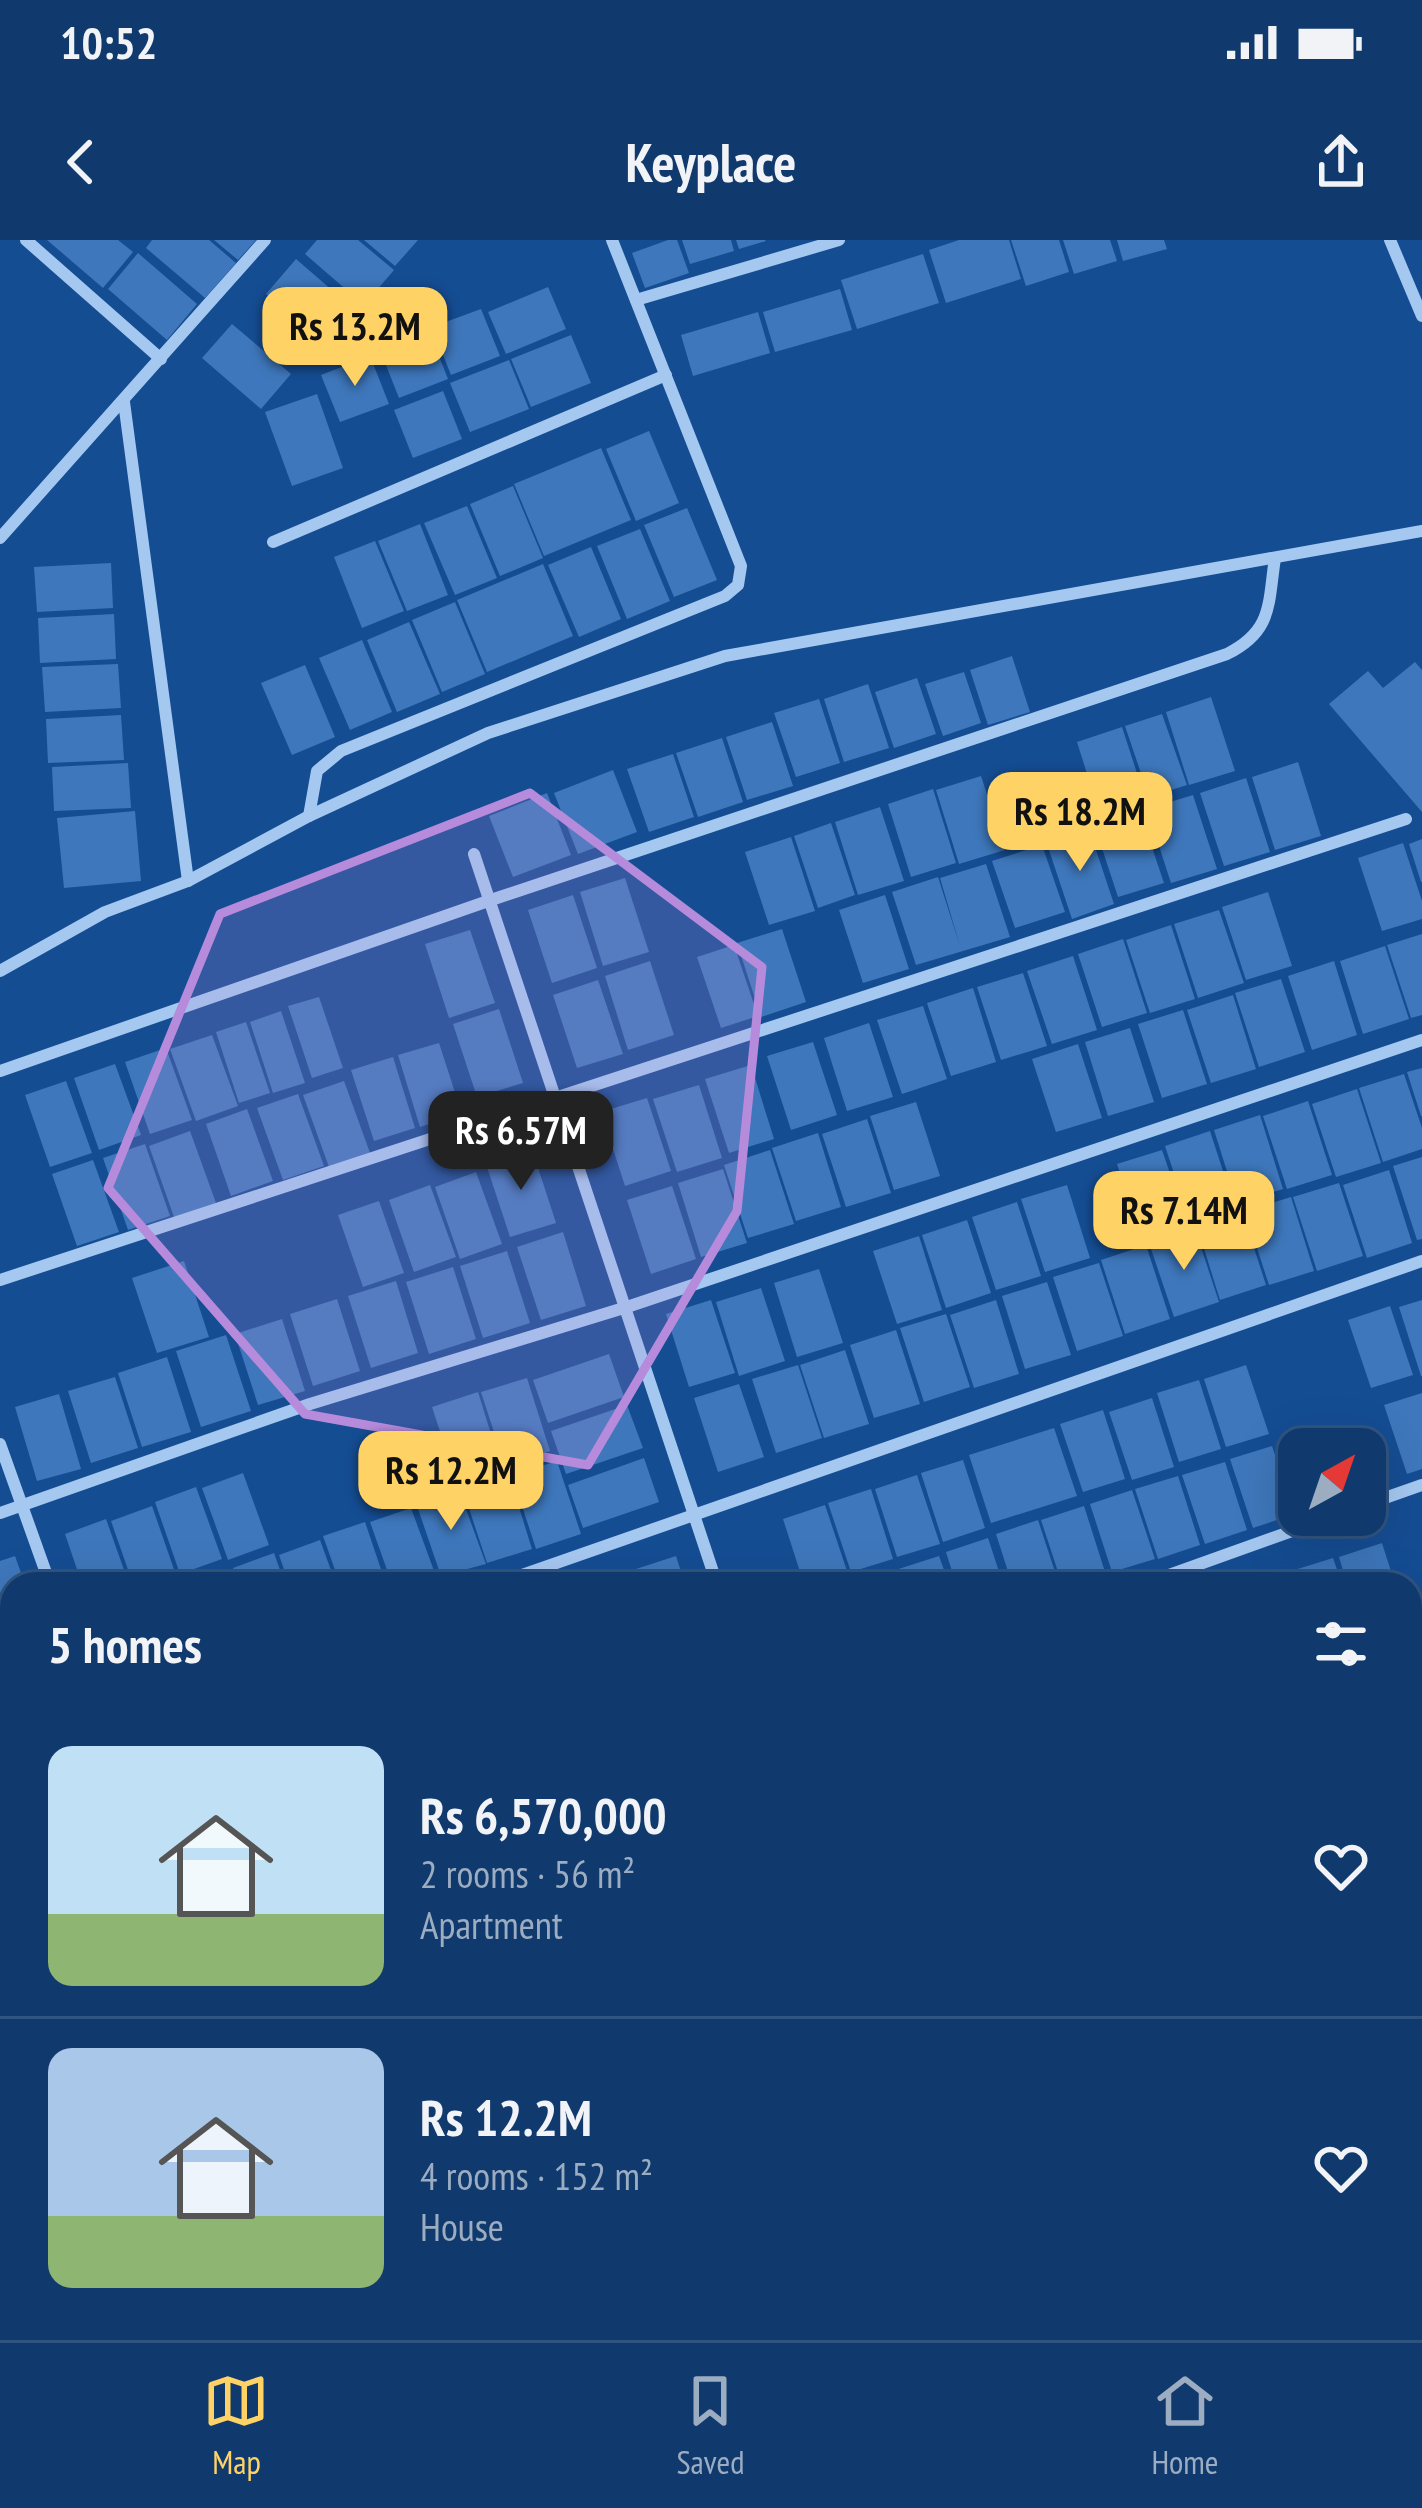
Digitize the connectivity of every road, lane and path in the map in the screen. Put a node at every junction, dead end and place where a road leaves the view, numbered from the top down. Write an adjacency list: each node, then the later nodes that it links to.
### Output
1 (26, 240): 8 (street)
2 (265, 240): 8 (street)
3 (612, 240): 6 (street)
4 (839, 240): 6 (street)
5 (1390, 240): 7 (street)
6 (636, 301): 9 (street)
7 (1422, 316)
8 (161, 359): 10 (street)
9 (666, 375): 13 (street); 15 (street)
10 (124, 402): 12 (street); 18 (street)
11 (1422, 530): 14 (street)
12 (0, 538)
13 (273, 542)
14 (1275, 558): 15 (street); 19 (street)
15 (309, 816): 18 (street)
16 (1406, 819): 23 (street)
17 (474, 854): 19 (street)
18 (188, 881): 20 (street)
19 (491, 900): 22 (street); 23 (street)
20 (0, 971)
21 (1422, 1040): 26 (street)
22 (0, 1071)
23 (557, 1100): 25 (street); 26 (street)
24 (1422, 1261): 32 (street)
25 (0, 1280)
26 (627, 1307): 30 (street); 32 (street)
27 (0, 1444): 30 (street)
28 (1422, 1485): 29 (street)
29 (1386, 1498)
30 (22, 1506): 31 (street); 34 (street)
31 (0, 1513)
32 (693, 1514): 35 (street); 36 (street)
33 (1278, 1536): 37 (street)
34 (46, 1572)
35 (530, 1572)
36 (713, 1572)
37 (1178, 1572)

